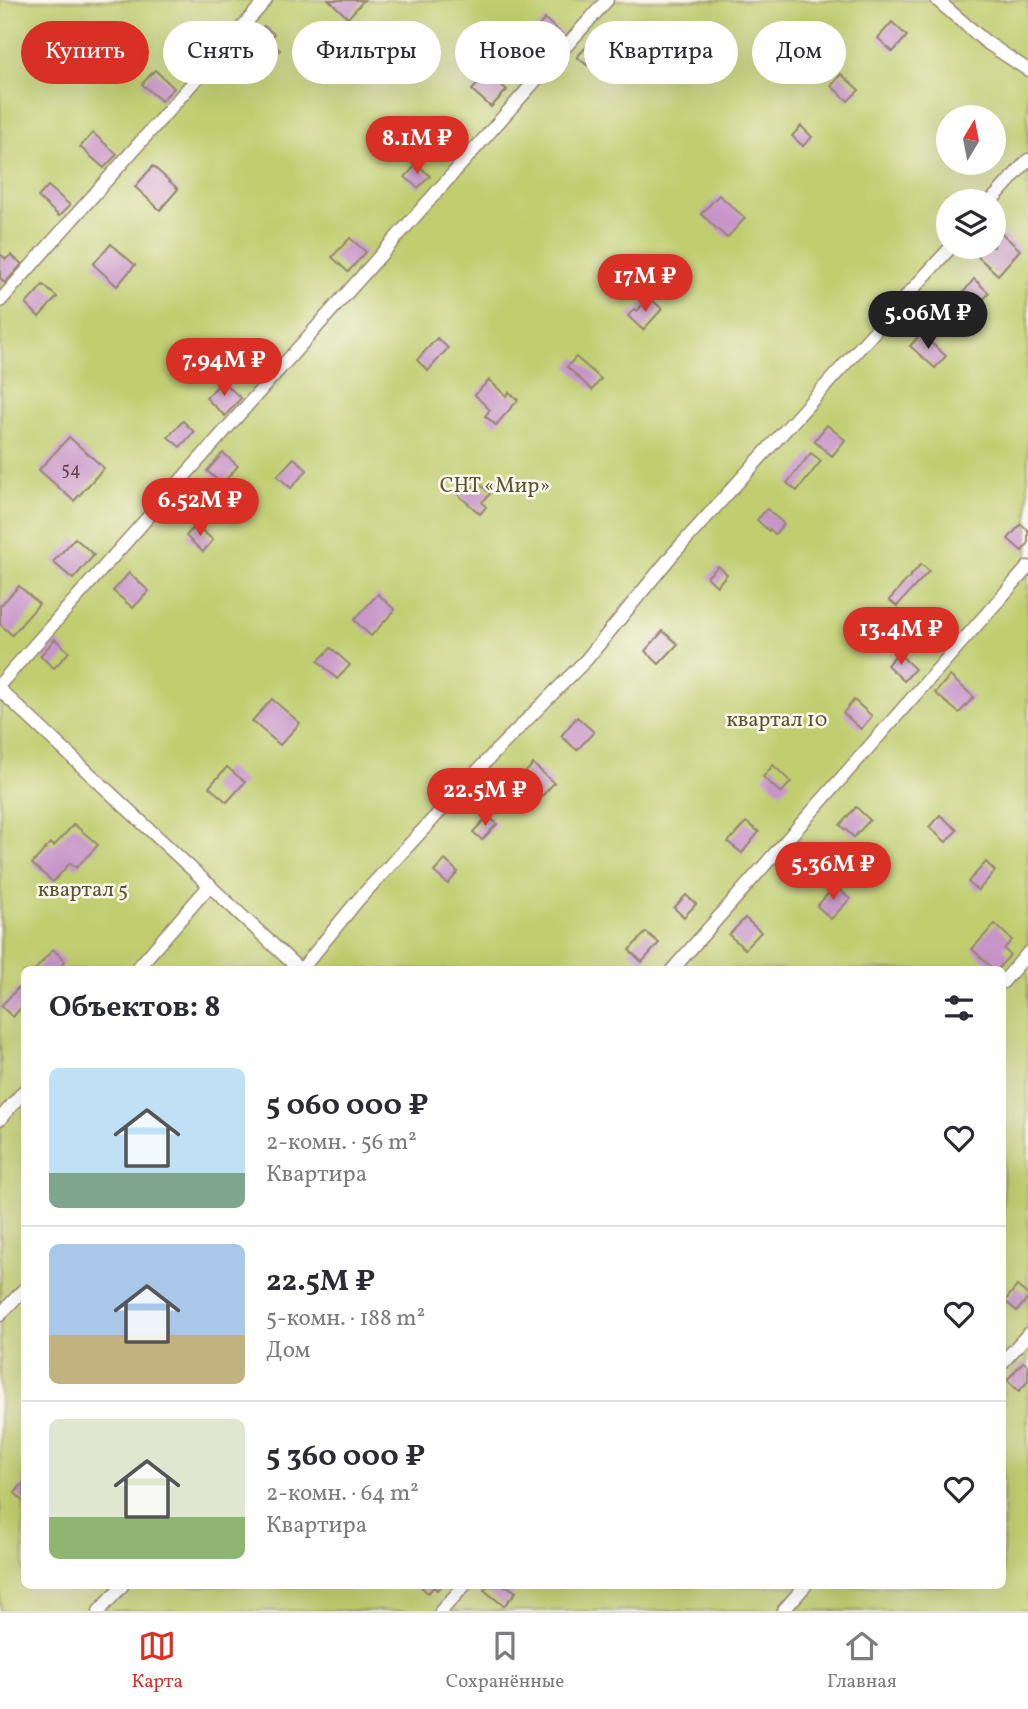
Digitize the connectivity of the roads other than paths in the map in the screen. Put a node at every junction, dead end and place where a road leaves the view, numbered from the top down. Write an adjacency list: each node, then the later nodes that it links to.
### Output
1 (266, 0): 8 (lane)
2 (607, 0): 10 (lane)
3 (937, 0): 4 (lane)
4 (1028, 71)
5 (1028, 160): 6 (lane)
6 (1002, 189)
7 (940, 259): 16 (lane)
8 (0, 301)
9 (1028, 567): 17 (lane)
10 (0, 684)
11 (0, 690): 12 (lane)
12 (210, 885): 14 (lane); 15 (lane)
13 (1028, 953): 18 (lane)
14 (139, 966)
15 (296, 966)
16 (303, 966)
17 (675, 966)
18 (1006, 979)
19 (21, 1094): 20 (lane)
20 (0, 1119)
21 (21, 1292): 22 (lane)
22 (0, 1315)
23 (1028, 1334): 24 (lane)
24 (1006, 1359)
25 (119, 1589): 28 (lane)
26 (461, 1589): 29 (lane)
27 (802, 1589): 30 (lane)
28 (99, 1611)
29 (441, 1611)
30 (783, 1611)

